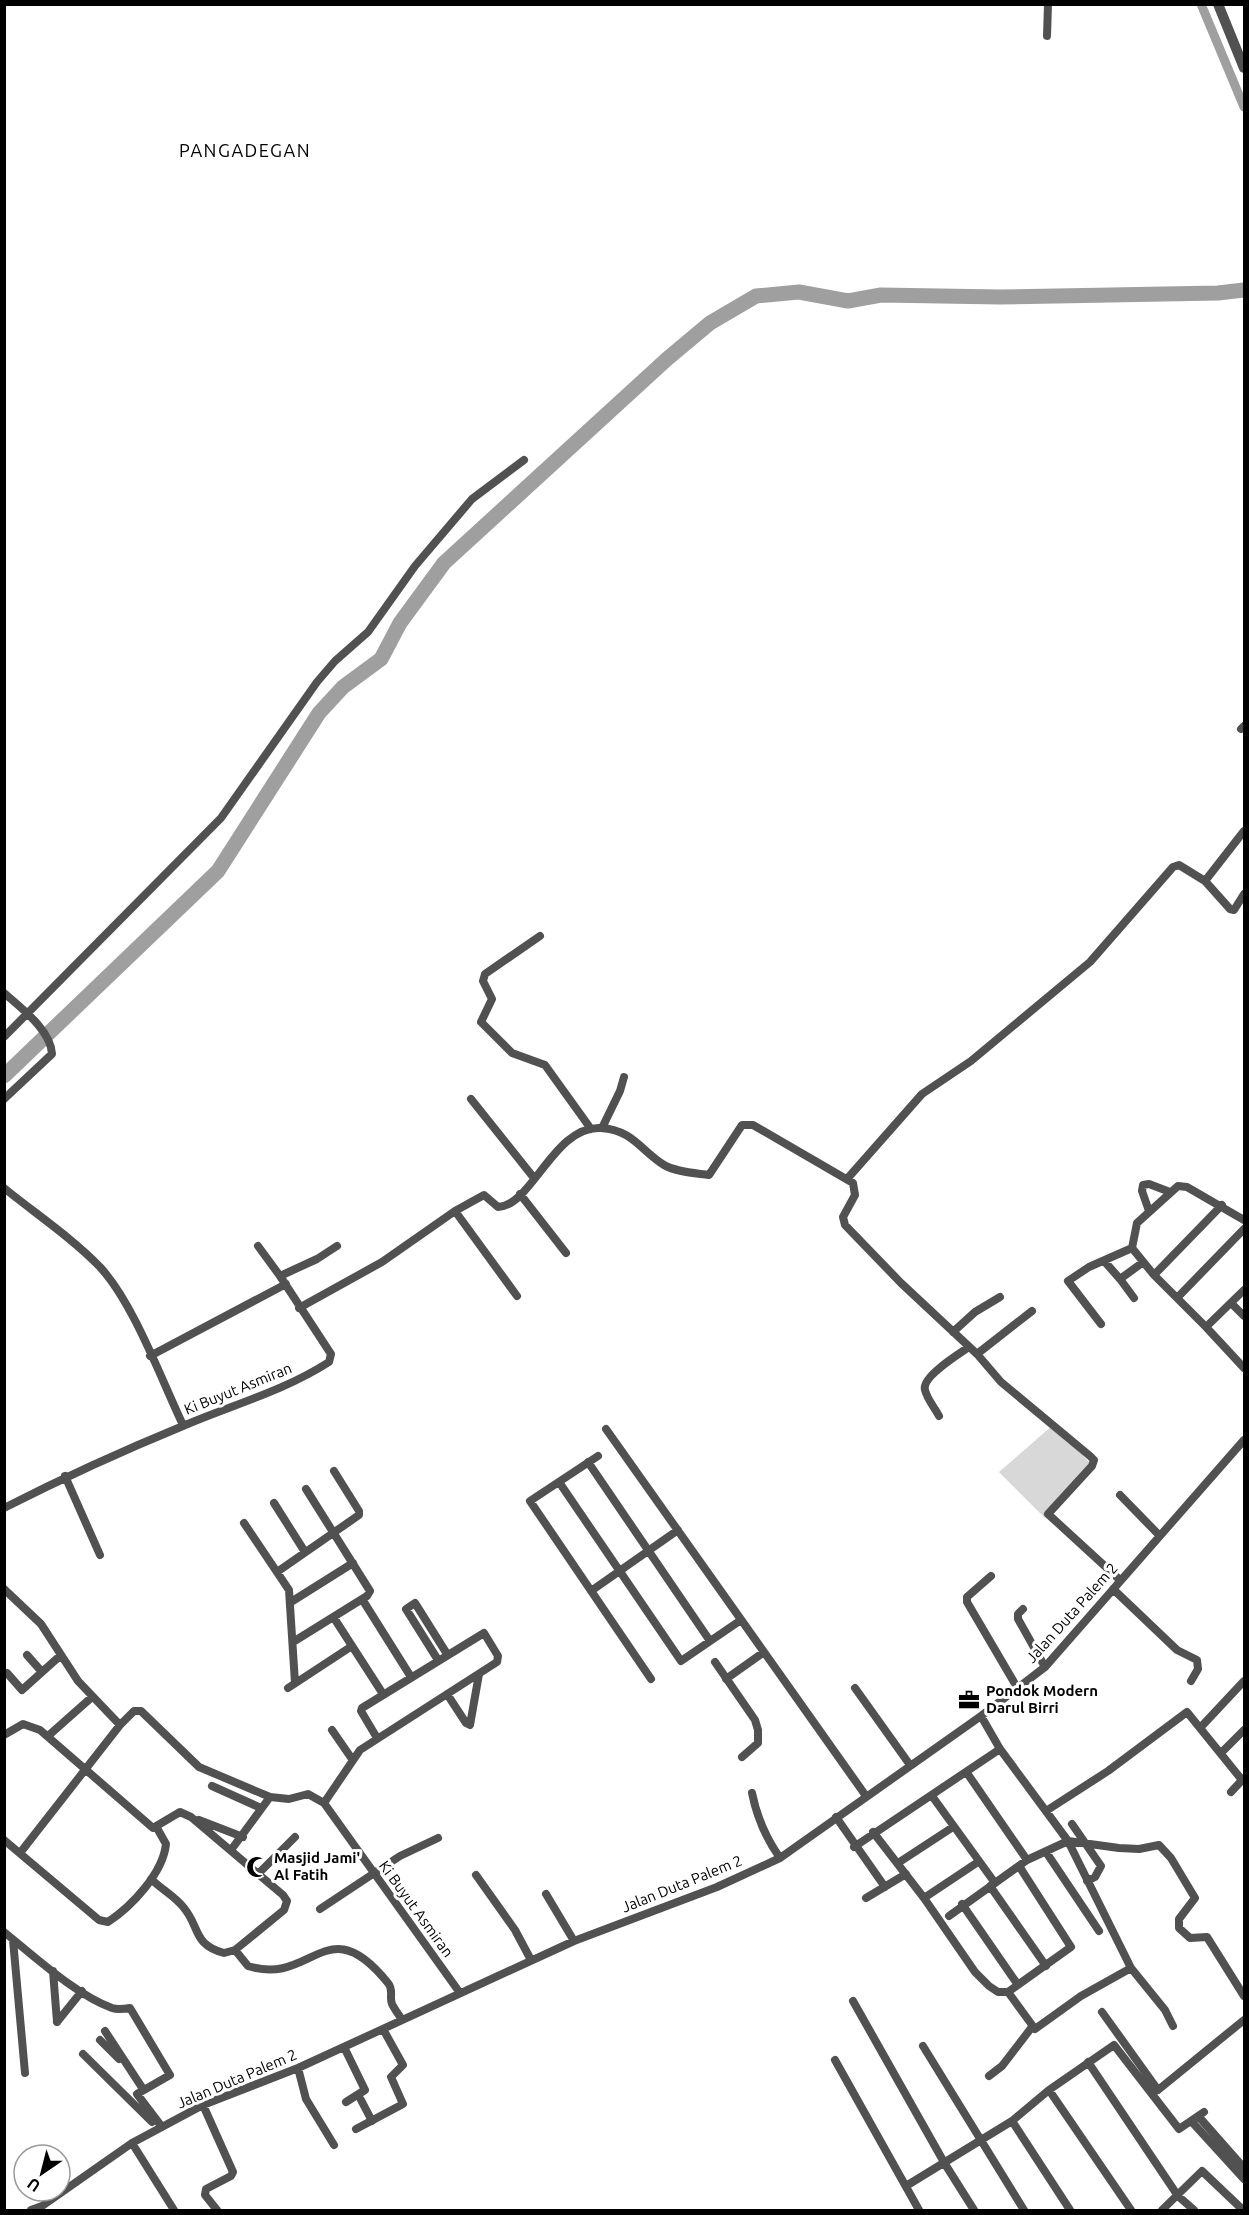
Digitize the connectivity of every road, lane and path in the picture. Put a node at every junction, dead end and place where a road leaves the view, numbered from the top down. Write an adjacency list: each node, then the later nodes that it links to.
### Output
1 (1048, 4): 3 (street)
2 (1218, 4): 4 (street)
3 (1047, 36)
4 (1245, 68)
5 (524, 460): 11 (street)
6 (1245, 831): 7 (street)
7 (1205, 880): 8 (street); 19 (street)
8 (1244, 894)
9 (540, 936): 17 (street)
10 (4, 993): 11 (street)
11 (31, 1018): 12 (street); 14 (street)
12 (4, 1037)
13 (624, 1077): 16 (street)
14 (4, 1099)
15 (471, 1099): 18 (street)
16 (602, 1128): 17 (street); 19 (street)
17 (591, 1129): 18 (street)
18 (534, 1178): 22 (street)
19 (847, 1179): 48 (street)
20 (4, 1188): 51 (street)
21 (1170, 1192): 23 (street); 25 (street); 25 (street)
22 (520, 1194): 24 (street); 31 (street)
23 (1222, 1205): 26 (street); 34 (street)
24 (455, 1211): 38 (street); 43 (street)
25 (1149, 1211): 30 (street)
26 (1245, 1220)
27 (1245, 1229): 41 (street)
28 (258, 1246): 36 (street, Ki Buyut Asmiran)
29 (337, 1246): 36 (street)
30 (1132, 1248): 32 (street); 33 (street)
31 (566, 1253)
32 (1105, 1262): 35 (street); 46 (street)
33 (1142, 1263): 34 (street); 35 (street)
34 (1154, 1275): 41 (street)
35 (1120, 1279): 40 (street)
36 (283, 1280): 43 (street, Ki Buyut Asmiran); 51 (street)
37 (1245, 1290): 42 (street)
38 (516, 1296)
39 (1000, 1298): 48 (street)
40 (1134, 1298)
41 (1177, 1298): 47 (street)
42 (1231, 1303): 45 (street); 47 (street)
43 (299, 1308): 54 (street, Ki Buyut Asmiran)
44 (1032, 1311): 50 (street)
45 (1245, 1316)
46 (1101, 1324)
47 (1206, 1327): 52 (street)
48 (953, 1332): 49 (street)
49 (969, 1347): 50 (street); 53 (street)
50 (977, 1354): 77 (street)
51 (150, 1356): 54 (street)
52 (1245, 1368)
53 (939, 1416)
54 (183, 1425): 60 (street, Ki Buyut Asmiran)
55 (606, 1429): 67 (street)
56 (1245, 1440): 69 (street, Jalan Duta Palem 2)
57 (598, 1456): 58 (street)
58 (588, 1462): 61 (street); 70 (street)
59 (334, 1471): 68 (street)
60 (64, 1476): 65 (street, Ki Buyut Asmiran); 72 (street)
61 (559, 1482): 74 (street); 80 (street)
62 (306, 1489): 68 (street)
63 (1120, 1495): 69 (street)
64 (274, 1503): 71 (street)
65 (4, 1508)
66 (244, 1523): 75 (street)
67 (678, 1530): 70 (street); 85 (street)
68 (334, 1532): 71 (street); 73 (street)
69 (1159, 1535): 77 (street, Jalan Duta Palem 2)
70 (649, 1551): 74 (street); 86 (street)
71 (305, 1552): 75 (street)
72 (100, 1555)
73 (353, 1563): 81 (street); 82 (street)
74 (620, 1571): 80 (street); 86 (street)
75 (277, 1572): 82 (street)
76 (991, 1576): 105 (street)
77 (1120, 1580): 79 (street, Jalan Duta Palem 2)
78 (4, 1589): 92 (street)
79 (1113, 1589): 95 (street, Jalan Duta Palem 2); 102 (street)
80 (591, 1591): 100 (street)
81 (362, 1599): 84 (street); 99 (street)
82 (291, 1602): 87 (street)
83 (1023, 1609): 95 (street)
84 (334, 1618): 87 (street); 88 (street)
85 (741, 1620): 86 (street); 89 (street)
86 (710, 1641)
87 (293, 1642): 88 (street)
88 (352, 1646): 106 (street)
89 (764, 1652): 101 (street); 128 (street)
90 (447, 1654): 93 (street); 93 (street); 98 (street)
91 (27, 1655): 96 (street)
92 (61, 1655): 96 (street); 108 (street)
93 (438, 1660): 99 (street)
94 (715, 1662): 101 (street)
95 (1044, 1667): 105 (street, Jalan Duta Palem 2)
96 (42, 1672): 97 (street)
97 (7, 1673)
98 (479, 1674): 107 (street); 107 (street)
99 (411, 1677): 106 (street)
100 (651, 1679)
101 (726, 1679): 119 (street)
102 (1191, 1681)
103 (1245, 1681): 111 (street)
104 (855, 1688): 121 (street)
105 (1018, 1689): 109 (street, Jalan Duta Palem 2)
106 (383, 1695): 116 (street)
107 (447, 1695): 116 (street)
108 (92, 1697): 110 (street); 115 (street)
109 (981, 1716): 117 (street); 121 (street, Jalan Duta Palem 2)
110 (120, 1725): 122 (street); 130 (street)
111 (1200, 1728): 118 (street); 133 (street)
112 (332, 1730): 120 (street)
113 (1245, 1730): 118 (street)
114 (4, 1735): 115 (street)
115 (48, 1736): 122 (street)
116 (377, 1738): 120 (street)
117 (1000, 1749): 123 (street); 133 (street)
118 (1221, 1754): 124 (street)
119 (742, 1757)
120 (352, 1759): 131 (street)
121 (910, 1765): 128 (street, Jalan Duta Palem 2)
122 (84, 1770): 138 (street); 149 (street)
123 (967, 1773): 129 (street); 151 (street)
124 (1244, 1779): 126 (street)
125 (212, 1786): 132 (street)
126 (1231, 1792)
127 (752, 1793): 150 (street)
128 (866, 1796): 135 (street, Jalan Duta Palem 2)
129 (932, 1796): 137 (street); 139 (street)
130 (270, 1797): 131 (street); 132 (street)
131 (324, 1803): 156 (street, Ki Buyut Asmiran)
132 (261, 1808): 140 (street)
133 (1046, 1811): 144 (street)
134 (191, 1817): 138 (street); 140 (street); 147 (street)
135 (836, 1817): 146 (street); 150 (street, Jalan Duta Palem 2)
136 (1072, 1824): 145 (street)
137 (953, 1827): 152 (street); 153 (street)
138 (156, 1828): 159 (street)
139 (873, 1832): 146 (street); 153 (street)
140 (243, 1837): 147 (street)
141 (295, 1837): 155 (street)
142 (438, 1838): 156 (street)
143 (4, 1840): 149 (street)
144 (1068, 1841): 145 (street); 148 (street); 160 (street)
145 (1088, 1845): 160 (street); 182 (street)
146 (855, 1847): 162 (street)
147 (231, 1850): 155 (street)
148 (1046, 1852): 151 (street); 169 (street)
149 (20, 1853): 159 (street)
150 (780, 1858): 172 (street, Jalan Duta Palem 2)
151 (1027, 1860): 154 (street)
152 (978, 1862): 161 (street); 165 (street)
153 (898, 1863): 157 (street)
154 (1019, 1866): 161 (street); 175 (street)
155 (258, 1874): 173 (street)
156 (373, 1874): 167 (street); 181 (street, Ki Buyut Asmiran)
157 (906, 1874): 162 (street); 165 (street)
158 (476, 1875): 174 (street)
159 (151, 1879): 173 (street)
160 (1086, 1881): 176 (street)
161 (993, 1885): 166 (street); 175 (street)
162 (885, 1887): 164 (street)
163 (546, 1894): 172 (street)
164 (866, 1898)
165 (924, 1898): 180 (street)
166 (962, 1905): 168 (street); 178 (street)
167 (320, 1909)
168 (949, 1916)
169 (1099, 1931)
170 (4, 1932): 171 (street)
171 (14, 1940): 177 (street); 199 (street)
172 (574, 1941): 174 (street, Jalan Duta Palem 2)
173 (236, 1951): 185 (street)
174 (531, 1960): 181 (street, Jalan Duta Palem 2)
175 (1046, 1966): 178 (street)
176 (1131, 1968): 187 (street); 188 (street)
177 (52, 1971): 179 (street); 179 (street)
178 (1018, 1985): 180 (street)
179 (82, 1991): 201 (street)
180 (1008, 1992): 188 (street)
181 (460, 1993): 185 (street, Jalan Duta Palem 2)
182 (1245, 1996)
183 (854, 2001): 214 (street)
184 (1102, 2012): 186 (street)
185 (402, 2020): 189 (street, Jalan Duta Palem 2)
186 (1245, 2020)
187 (1173, 2026)
188 (1032, 2027): 200 (street)
189 (383, 2029): 193 (street, Jalan Duta Palem 2); 207 (street)
190 (105, 2031): 198 (street)
191 (100, 2040): 198 (street)
192 (923, 2046): 211 (street)
193 (344, 2047): 197 (street, Jalan Duta Palem 2); 204 (street)
194 (83, 2054): 209 (street)
195 (835, 2060): 217 (street)
196 (1088, 2062): 202 (street); 206 (street); 218 (street)
197 (297, 2068): 205 (street, Jalan Duta Palem 2); 213 (street)
198 (130, 2070): 201 (street)
199 (25, 2073)
200 (989, 2076)
201 (143, 2089): 209 (street)
202 (1048, 2090): 208 (street); 227 (street)
203 (361, 2100): 207 (street)
204 (346, 2102)
205 (203, 2105): 209 (street, Jalan Duta Palem 2); 222 (street)
206 (1198, 2117): 215 (street); 216 (street)
207 (372, 2121): 210 (street)
208 (1012, 2121): 211 (street); 226 (street)
209 (160, 2128): 212 (street, Jalan Duta Palem 2)
210 (356, 2129)
211 (982, 2141): 214 (street); 225 (street)
212 (132, 2143): 219 (street, Jalan Duta Palem 2); 221 (street)
213 (334, 2145)
214 (945, 2164): 217 (street); 224 (street)
215 (1245, 2168)
216 (1245, 2179)
217 (906, 2186): 223 (street)
218 (1178, 2196): 228 (street); 229 (street); 230 (street)
219 (43, 2208): 220 (street, Jalan Duta Palem 2)
220 (31, 2211)
221 (174, 2211)
222 (217, 2211)
223 (919, 2211)
224 (974, 2211)
225 (1024, 2211)
226 (1070, 2211)
227 (1131, 2211)
228 (1162, 2211)
229 (1194, 2211)
230 (1243, 2211)

